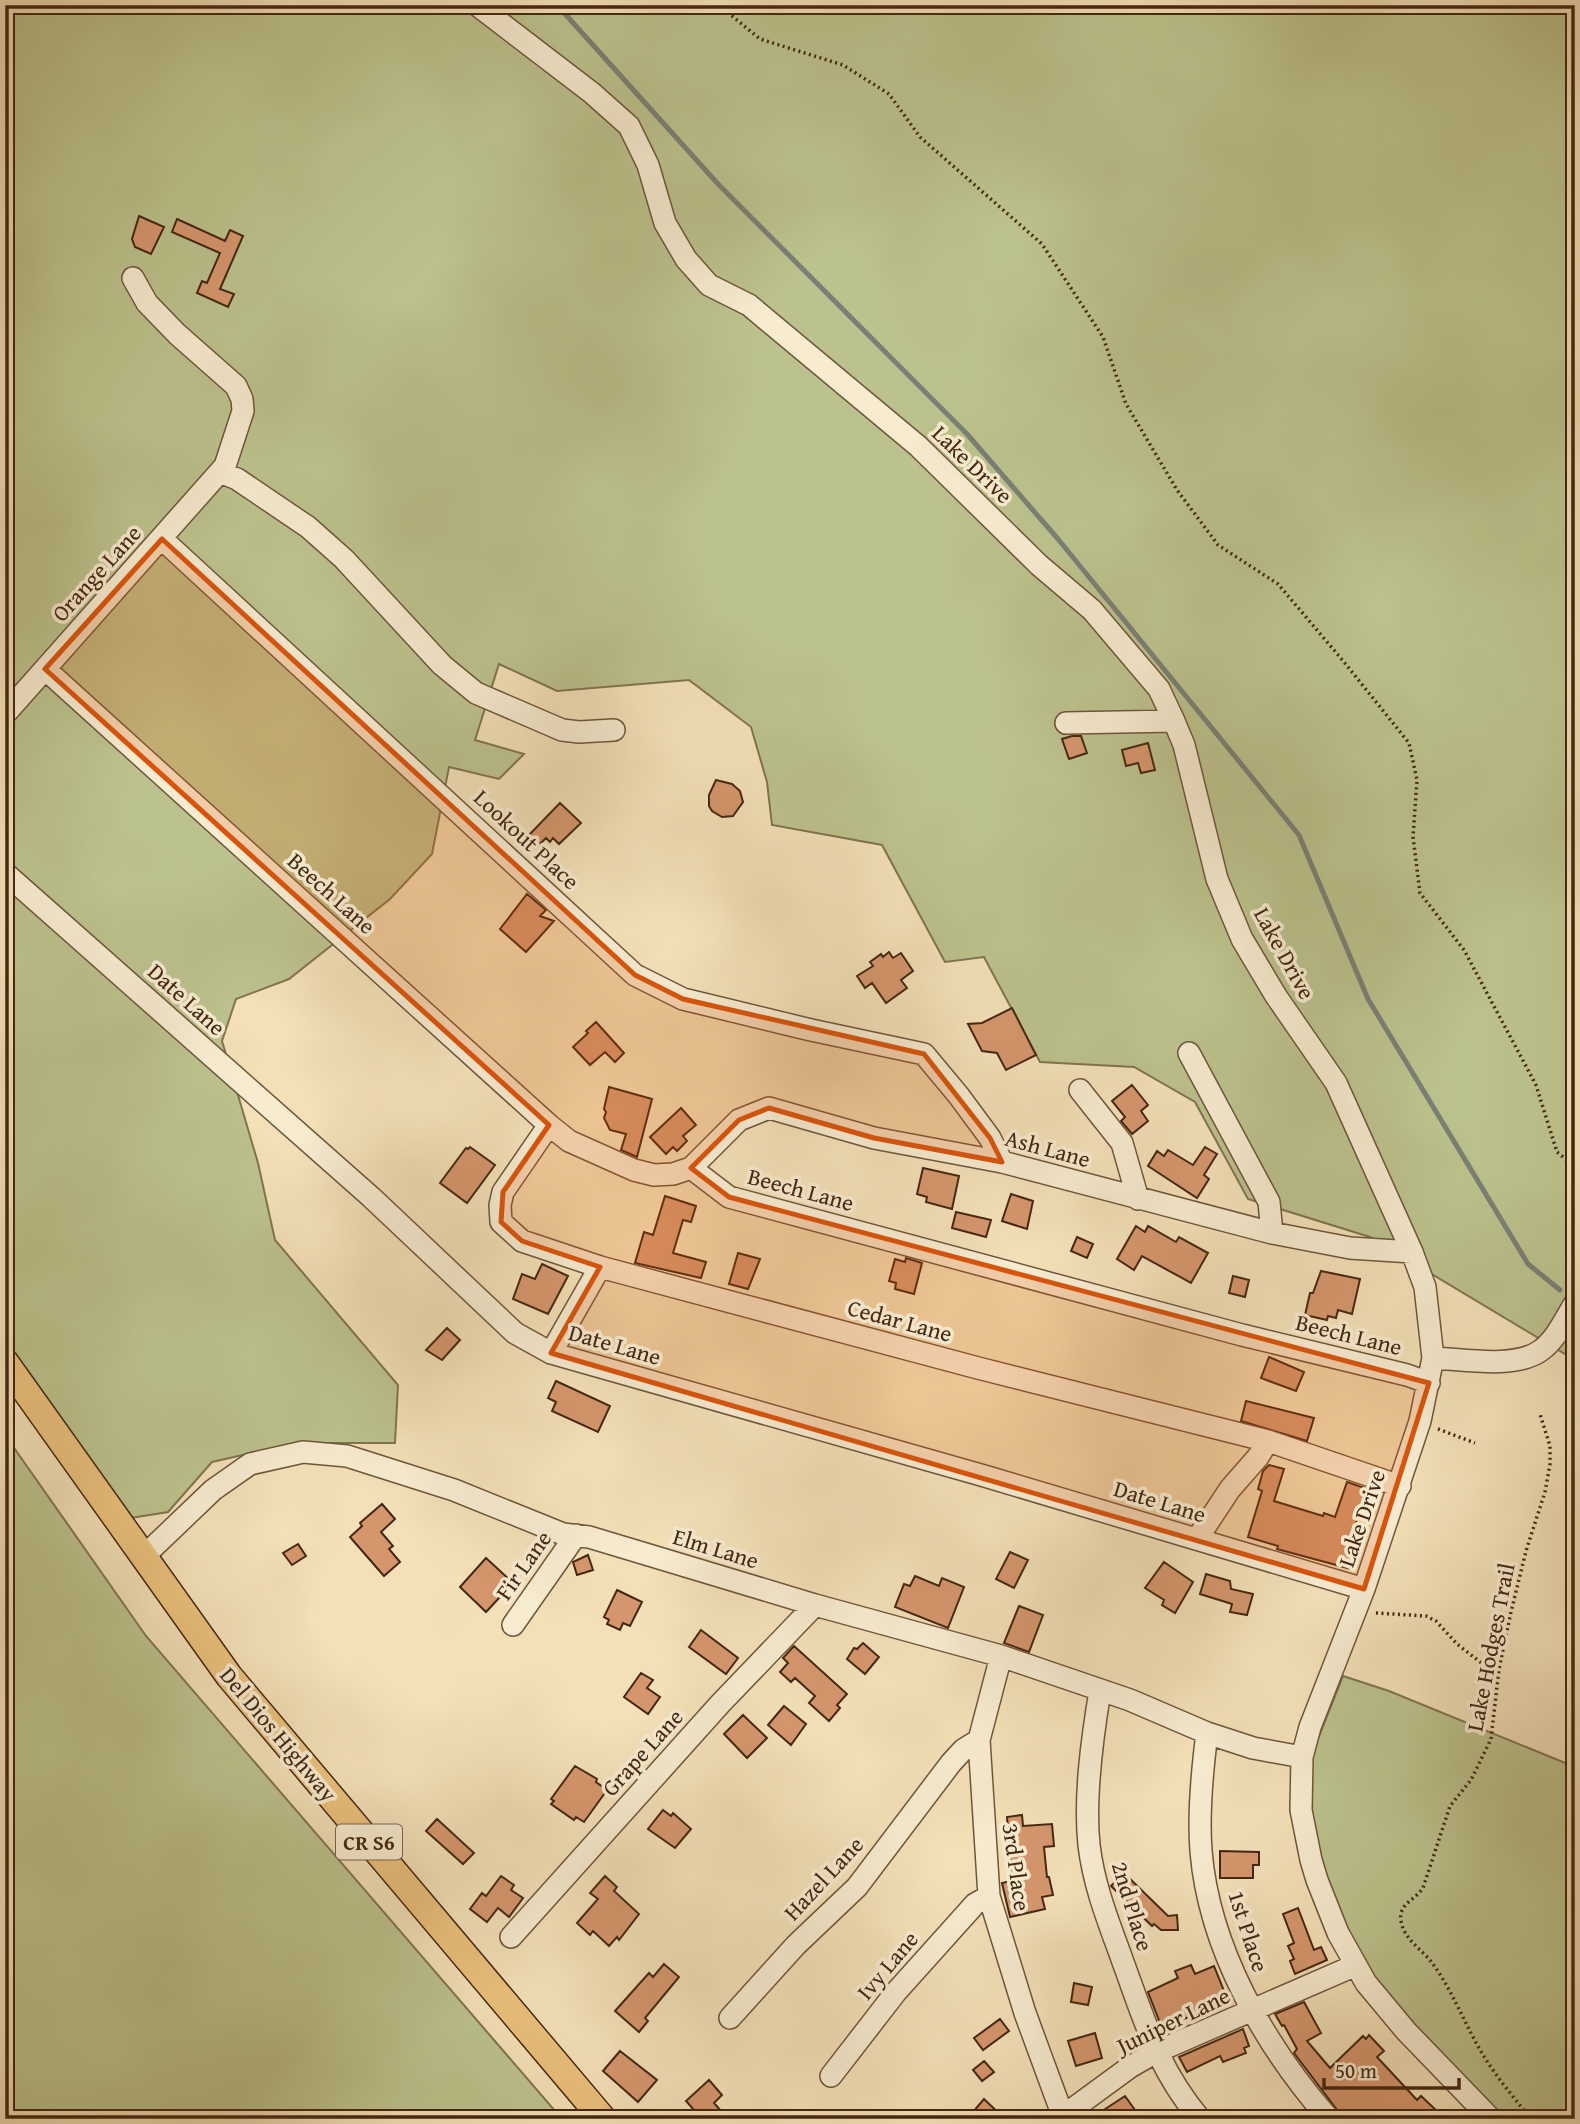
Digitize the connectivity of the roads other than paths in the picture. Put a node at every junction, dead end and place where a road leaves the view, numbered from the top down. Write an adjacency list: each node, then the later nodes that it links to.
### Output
1 (477, 5): 7 (street, Lake Drive)
2 (133, 278): 3 (street)
3 (223, 469): 4 (street, Orange Lane); 9 (street)
4 (162, 539): 5 (street, Orange Lane); 14 (street, Lookout Place)
5 (45, 669): 6 (street, Orange Lane); 13 (street, Beech Lane)
6 (5, 714)
7 (1174, 721): 8 (street); 18 (street, Lake Drive)
8 (1066, 723)
9 (614, 730)
10 (5, 873): 21 (street, Date Lane)
11 (1189, 1052): 17 (street)
12 (1080, 1090): 16 (street)
13 (549, 1125): 15 (street, Beech Lane); 19 (street, Cedar Lane)
14 (1002, 1162): 15 (street, Ash Lane); 16 (street, Ash Lane)
15 (691, 1168): 24 (street, Beech Lane)
16 (1138, 1199): 17 (street, Ash Lane)
17 (1272, 1233): 18 (street, Ash Lane)
18 (1412, 1252): 22 (street, Lake Drive)
19 (600, 1267): 21 (street); 25 (street, Cedar Lane)
20 (1575, 1303): 22 (street)
21 (551, 1353): 28 (street, Date Lane)
22 (1433, 1358): 24 (street, Lake Drive)
23 (5, 1362): 29 (main road, Del Dios Highway / CR S6)
24 (1429, 1382): 26 (street, Lake Drive)
25 (1268, 1441): 26 (street, Cedar Lane); 28 (street)
26 (1400, 1486): 30 (street, Lake Drive)
27 (576, 1535): 29 (street, Elm Lane); 31 (street, Elm Lane); 32 (street, Fir Lane)
28 (1196, 1539): 30 (street, Date Lane)
29 (143, 1557): 46 (main road, Del Dios Highway / CR S6)
30 (1360, 1598): 37 (street, Lake Drive)
31 (815, 1605): 33 (street, Elm Lane); 39 (street, Grape Lane)
32 (513, 1625)
33 (1001, 1657): 34 (street, Elm Lane); 36 (street, 3rd Place)
34 (1100, 1691): 35 (street, Elm Lane); 43 (street, 2nd Place)
35 (1207, 1733): 37 (street, Elm Lane); 41 (street, 1st Place)
36 (979, 1741): 38 (street, 3rd Place); 42 (street, Hazel Lane)
37 (1302, 1757): 40 (street, Lake Drive)
38 (989, 1896): 44 (street, Ivy Lane); 45 (street, 3rd Place)
39 (511, 1937)
40 (1356, 1965): 41 (street, Juniper Lane); 49 (street, Lake Drive)
41 (1251, 2011): 43 (street, Juniper Lane); 48 (street, 1st Place)
42 (730, 2018)
43 (1156, 2052): 45 (street, Juniper Lane); 47 (street, 2nd Place)
44 (831, 2076)
45 (1062, 2118)
46 (603, 2119)
47 (1200, 2119)
48 (1329, 2119)
49 (1491, 2119)

